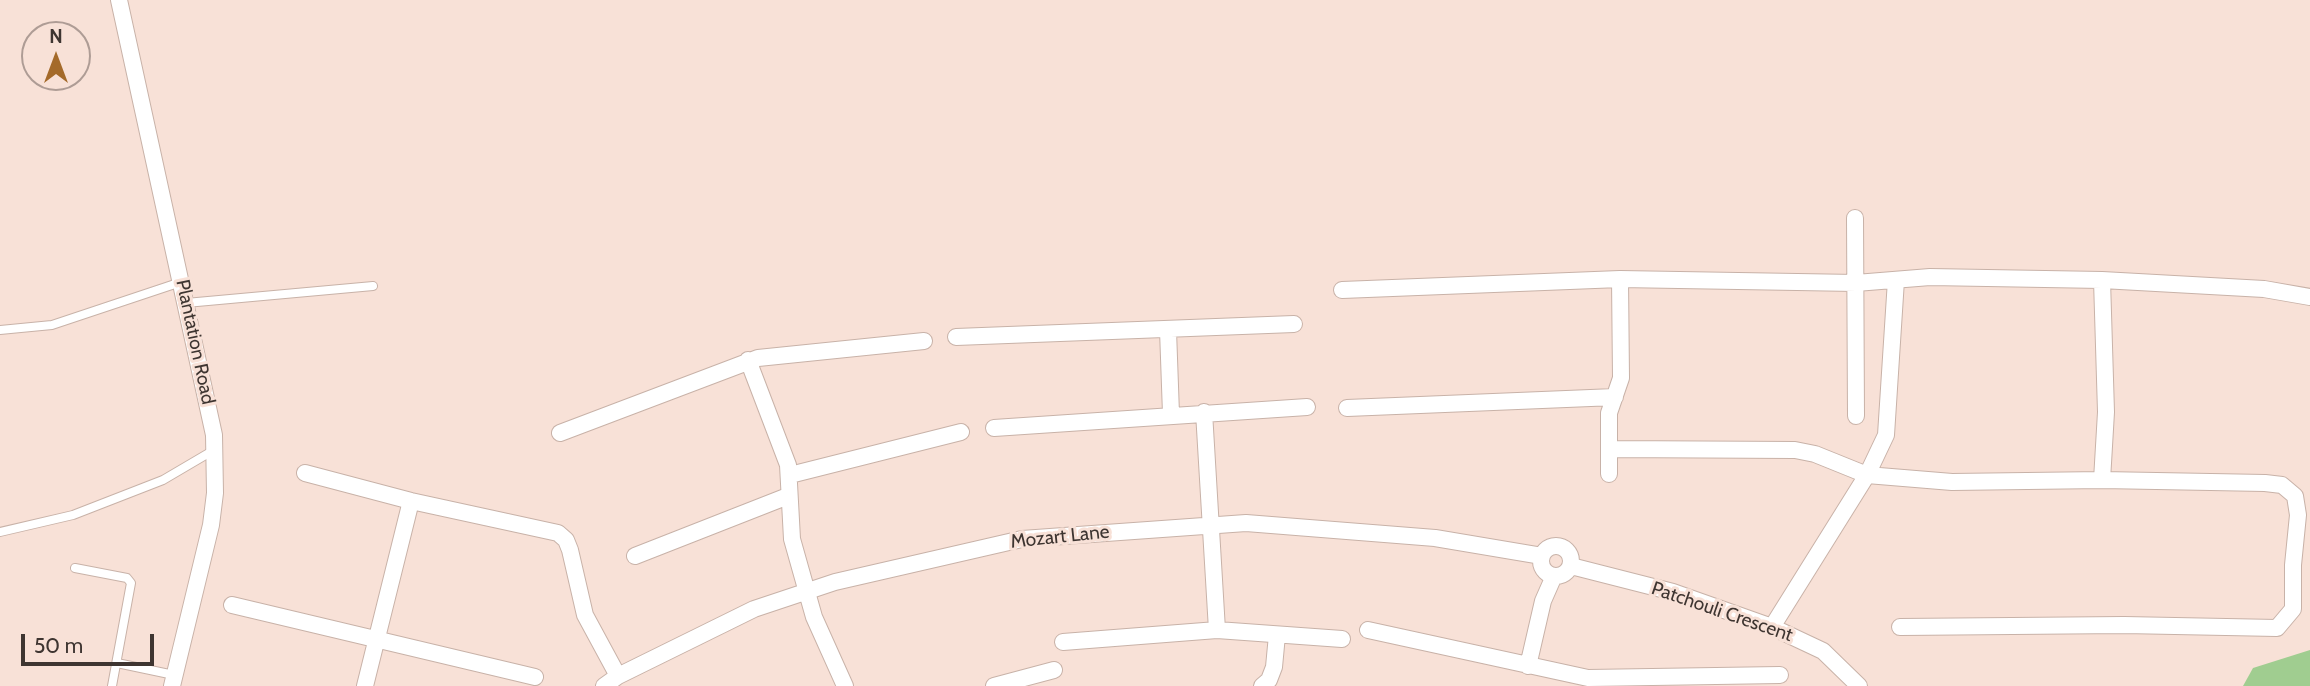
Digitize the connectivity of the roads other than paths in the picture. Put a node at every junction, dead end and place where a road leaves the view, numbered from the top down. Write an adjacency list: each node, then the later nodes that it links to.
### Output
1 (119, 0): 6 (street, Plantation Road)
2 (1855, 218): 7 (street)
3 (1620, 279): 7 (street); 9 (street); 18 (street)
4 (1896, 280): 5 (street); 7 (street); 32 (street)
5 (2102, 280): 10 (street); 33 (street)
6 (181, 282): 11 (street, Plantation Road); 13 (lane)
7 (1856, 283): 23 (street)
8 (373, 286): 11 (lane)
9 (1342, 290)
10 (2310, 297)
11 (186, 303): 28 (street, Plantation Road)
12 (1294, 324): 14 (street)
13 (0, 330)
14 (1168, 330): 15 (street); 22 (street)
15 (956, 337)
16 (924, 341): 17 (street)
17 (748, 360): 26 (street); 31 (street)
18 (1615, 397): 20 (street); 27 (street)
19 (1307, 407): 21 (street)
20 (1347, 408)
21 (1204, 412): 22 (street); 36 (street)
22 (1171, 414): 24 (street)
23 (1856, 416)
24 (994, 428)
25 (961, 432): 31 (street)
26 (560, 433)
27 (1609, 449): 30 (street); 32 (street)
28 (215, 450): 37 (lane); 60 (street, Plantation Road)
29 (305, 473): 35 (street)
30 (1609, 474)
31 (790, 475): 34 (street)
32 (1867, 475): 33 (street); 46 (street)
33 (2102, 480): 43 (street)
34 (788, 496): 38 (street); 44 (street)
35 (411, 500): 52 (street); 58 (street)
36 (1211, 524): 39 (street, Mozart Lane); 44 (street, Mozart Lane); 49 (street)
37 (0, 532)
38 (635, 556)
39 (1542, 556): 40 (street, Patchouli Crescent); 42 (street)
40 (1571, 566): 42 (street); 46 (street, Patchouli Crescent)
41 (75, 568): 54 (lane)
42 (1554, 576): 55 (street)
43 (2302, 588): 47 (street)
44 (809, 590): 58 (street, Mozart Lane); 65 (street)
45 (232, 605): 52 (street)
46 (1772, 627): 68 (street, Patchouli Crescent)
47 (1900, 627)
48 (1368, 630): 55 (street)
49 (1217, 631): 50 (street); 53 (street)
50 (1277, 635): 51 (street); 67 (street)
51 (1342, 639)
52 (376, 640): 59 (street); 63 (street)
53 (1063, 642)
54 (117, 663): 60 (lane); 62 (lane)
55 (1528, 666): 61 (street)
56 (1054, 670): 66 (street)
57 (1780, 675): 61 (street)
58 (618, 676): 64 (street, Mozart Lane)
59 (535, 677)
60 (173, 681)
61 (1588, 682)
62 (112, 686)
63 (365, 686)
64 (604, 686)
65 (845, 686)
66 (994, 686)
67 (1262, 686)
68 (1859, 686)

